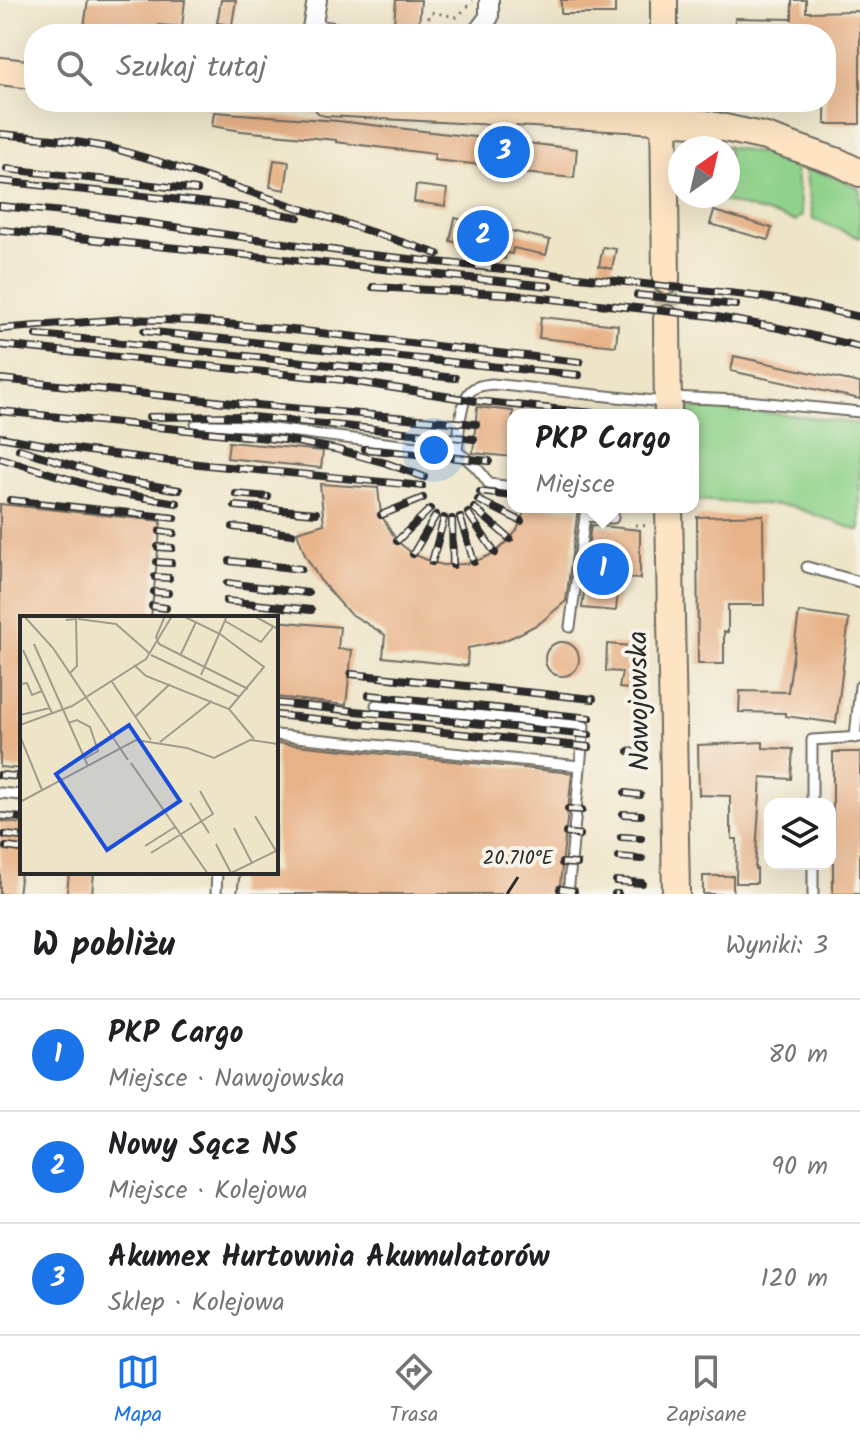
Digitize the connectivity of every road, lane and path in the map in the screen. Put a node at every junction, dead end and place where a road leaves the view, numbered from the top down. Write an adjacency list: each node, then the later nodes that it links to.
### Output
1 (317, 0): 5 (street)
2 (473, 0): 6 (path)
3 (489, 0): 7 (street)
4 (664, 0): 8 (street)
5 (313, 24)
6 (428, 24)
7 (484, 24)
8 (664, 24)
9 (0, 71): 10 (street)
10 (24, 74)
11 (664, 112): 14 (street)
12 (667, 112): 13 (street)
13 (860, 173)
14 (666, 280)
15 (667, 319): 16 (street)
16 (667, 405): 17 (lane); 19 (lane)
17 (860, 412)
18 (196, 424): 19 (lane)
19 (457, 452): 20 (lane)
20 (507, 486)
21 (586, 513): 28 (lane)
22 (590, 513): 23 (lane)
23 (613, 513)
24 (663, 516): 25 (path); 39 (street, Nawojowska)
25 (635, 525)
26 (807, 567): 27 (lane)
27 (860, 582)
28 (570, 627)
29 (860, 686): 32 (lane)
30 (376, 705): 33 (lane)
31 (278, 735): 33 (lane)
32 (857, 738): 36 (lane)
33 (580, 766): 38 (lane)
34 (0, 793): 35 (lane)
35 (20, 795)
36 (812, 798)
37 (813, 870): 40 (lane)
38 (568, 894)
39 (676, 894)
40 (813, 894)

